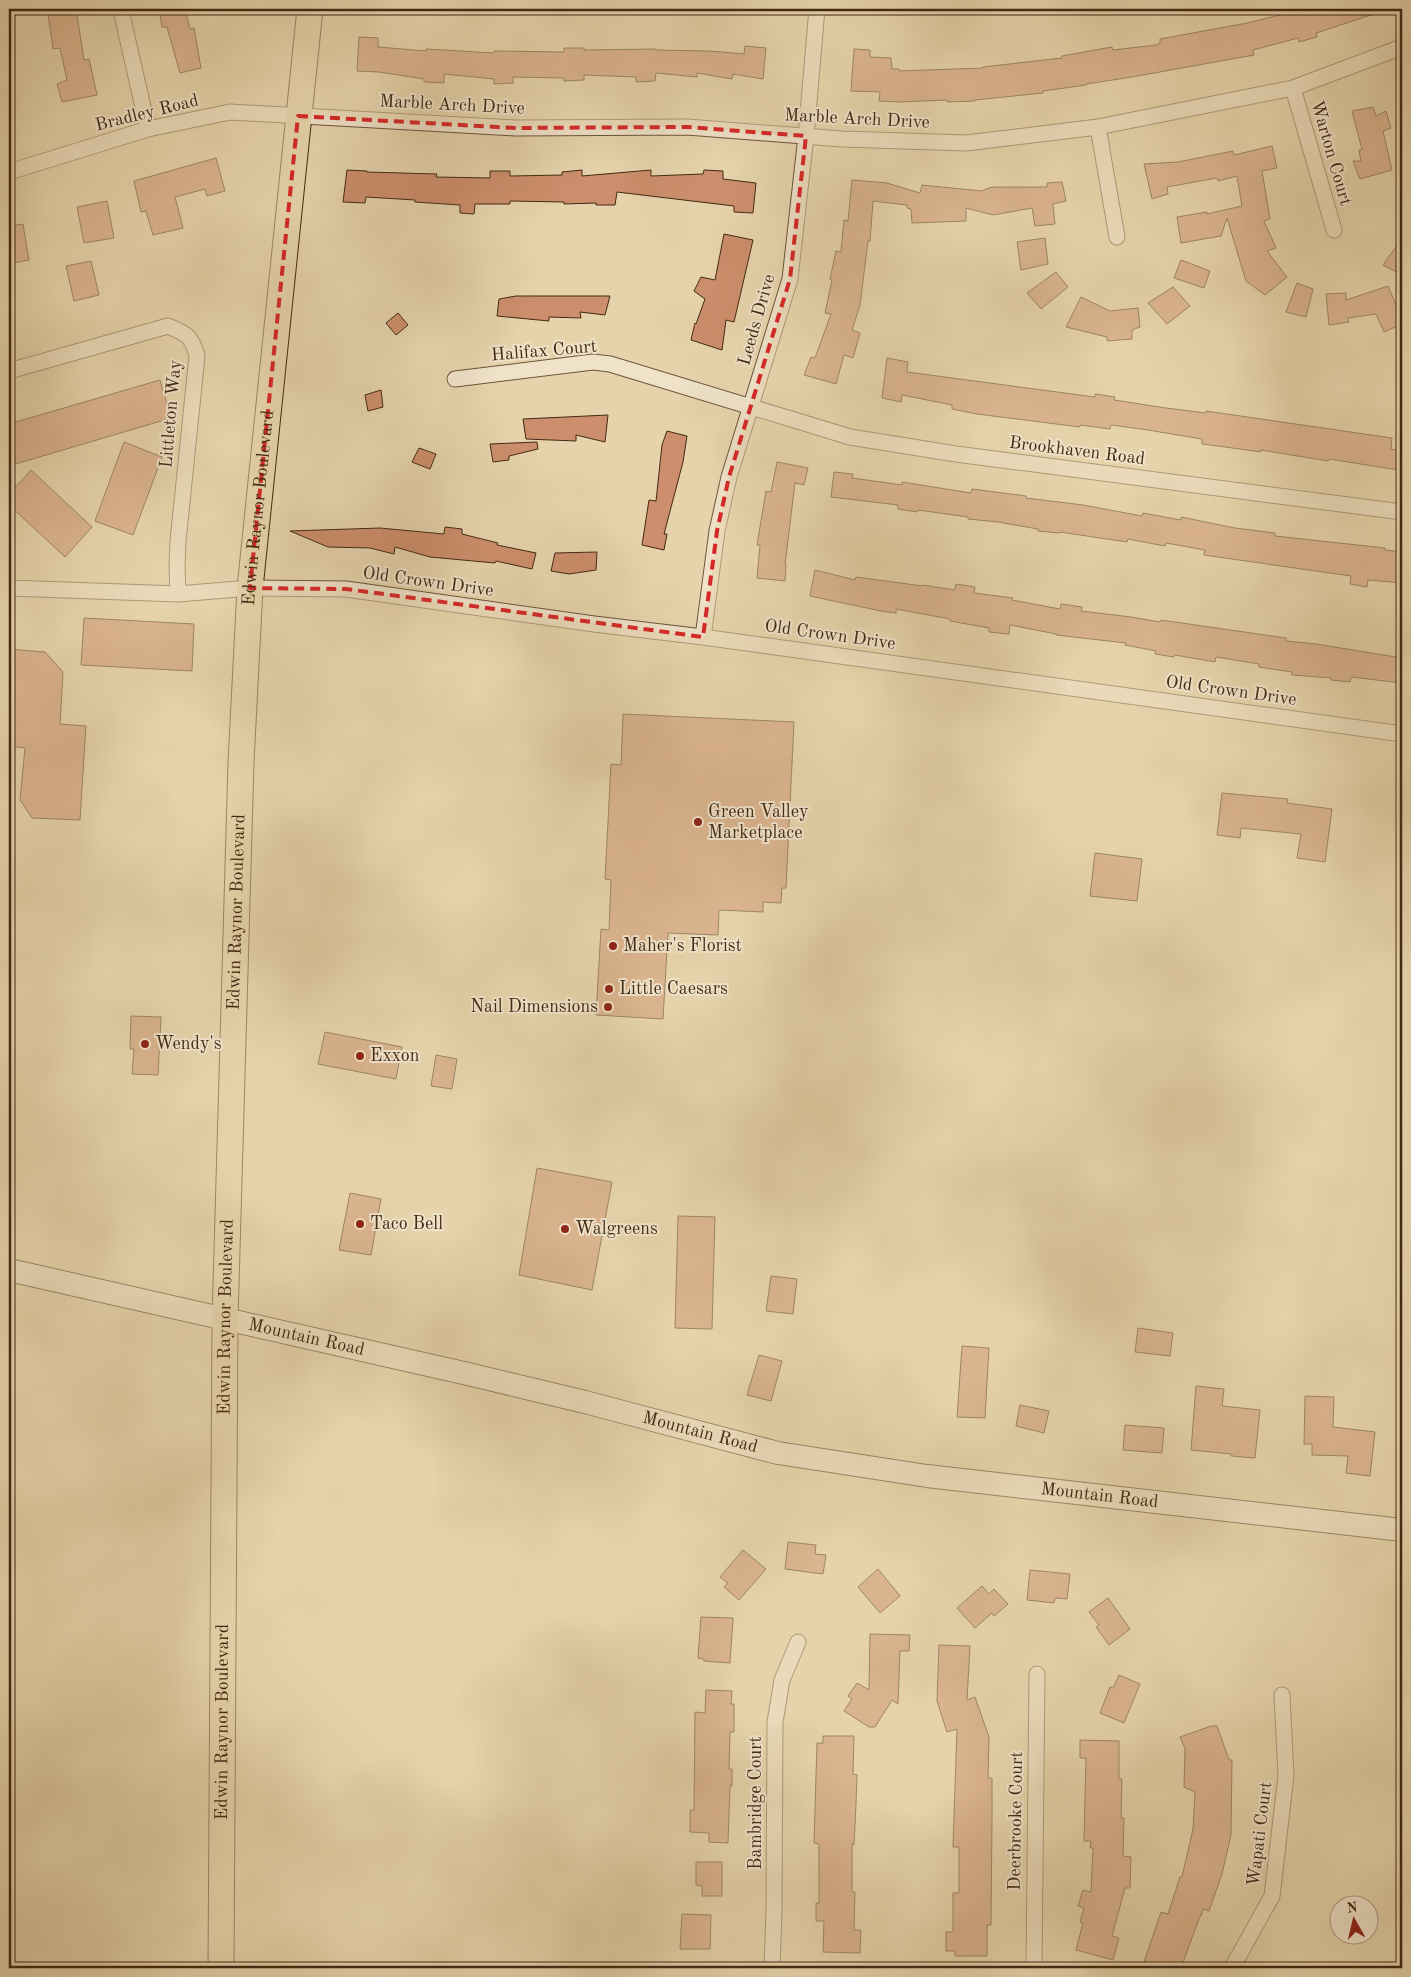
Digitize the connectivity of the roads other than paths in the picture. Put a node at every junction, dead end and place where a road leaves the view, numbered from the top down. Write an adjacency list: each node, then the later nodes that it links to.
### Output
1 (122, 9): 8 (street)
2 (310, 9): 6 (main road, Edwin Raynor Boulevard)
3 (817, 9): 9 (street, Leeds Drive)
4 (1402, 47): 5 (street, Marble Arch Drive)
5 (1293, 88): 7 (street, Marble Arch Drive); 11 (street, Warton Court)
6 (298, 116): 8 (street, Bradley Road); 9 (street, Marble Arch Drive); 18 (main road, Edwin Raynor Boulevard)
7 (1098, 127): 9 (street, Marble Arch Drive); 12 (street)
8 (148, 129): 10 (street, Bradley Road)
9 (806, 136): 15 (street, Leeds Drive)
10 (9, 172)
11 (1334, 230)
12 (1117, 237)
13 (9, 371): 19 (street, Littleton Way)
14 (455, 378): 15 (street, Halifax Court)
15 (751, 406): 16 (street, Brookhaven Road); 20 (street, Leeds Drive)
16 (1402, 512)
17 (9, 588): 19 (street)
18 (250, 588): 19 (street); 20 (street, Old Crown Drive); 23 (main road, Edwin Raynor Boulevard)
19 (178, 594)
20 (704, 636): 21 (street, Old Crown Drive)
21 (1402, 734)
22 (9, 1270): 23 (main road, Mountain Road)
23 (225, 1320): 24 (main road, Mountain Road); 28 (main road, Edwin Raynor Boulevard)
24 (1402, 1530)
25 (798, 1642): 29 (street, Bambridge Court)
26 (1037, 1674): 30 (street, Deerbrooke Court)
27 (1282, 1695): 31 (street, Wapati Court)
28 (220, 1968)
29 (772, 1968)
30 (1034, 1968)
31 (1232, 1968)

